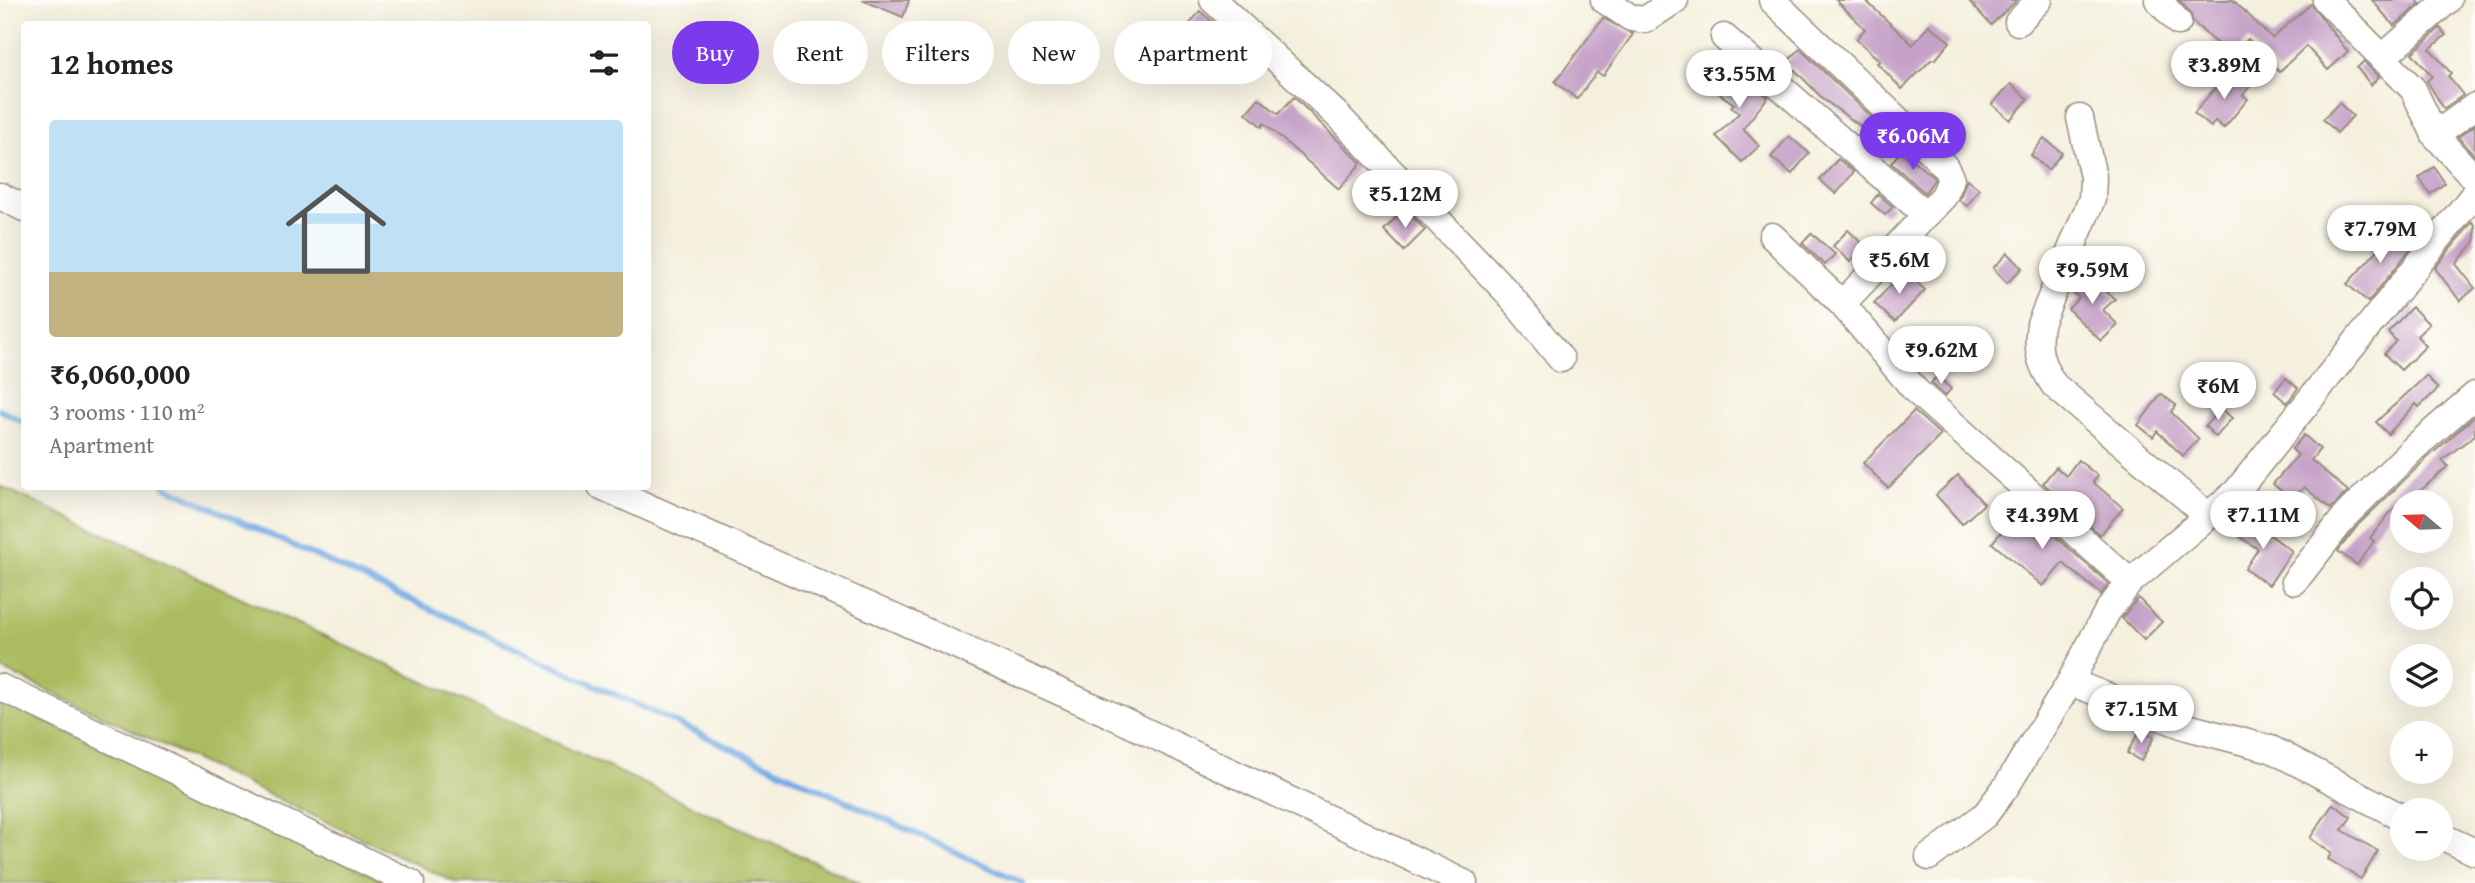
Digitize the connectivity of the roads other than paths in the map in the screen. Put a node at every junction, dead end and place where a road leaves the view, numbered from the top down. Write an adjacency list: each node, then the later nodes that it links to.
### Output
1 (1213, 0): 23 (street)
2 (1604, 0): 3 (street)
3 (1675, 0)
4 (1772, 0): 20 (street)
5 (2039, 0): 9 (street)
6 (2158, 0): 10 (street)
7 (2326, 0): 12 (street)
8 (2448, 0): 12 (street)
9 (2018, 22)
10 (2178, 22)
11 (1724, 37): 20 (street)
12 (2384, 57): 15 (street)
13 (2475, 106): 15 (street)
14 (2080, 118): 26 (street)
15 (2435, 135): 16 (street)
16 (2475, 179)
17 (2475, 193): 26 (street)
18 (0, 196): 19 (street)
19 (21, 206)
20 (1926, 215): 22 (street)
21 (1772, 236): 22 (street)
22 (1842, 304): 28 (street)
23 (1561, 359)
24 (2475, 395): 27 (street)
25 (610, 490): 36 (street)
26 (2208, 516): 28 (street)
27 (2295, 581)
28 (2130, 582): 29 (street)
29 (2070, 682): 31 (street); 34 (street)
30 (0, 687): 35 (street)
31 (2390, 811)
32 (2453, 842): 33 (street)
33 (2475, 852)
34 (1929, 857)
35 (411, 883)
36 (1464, 883)

